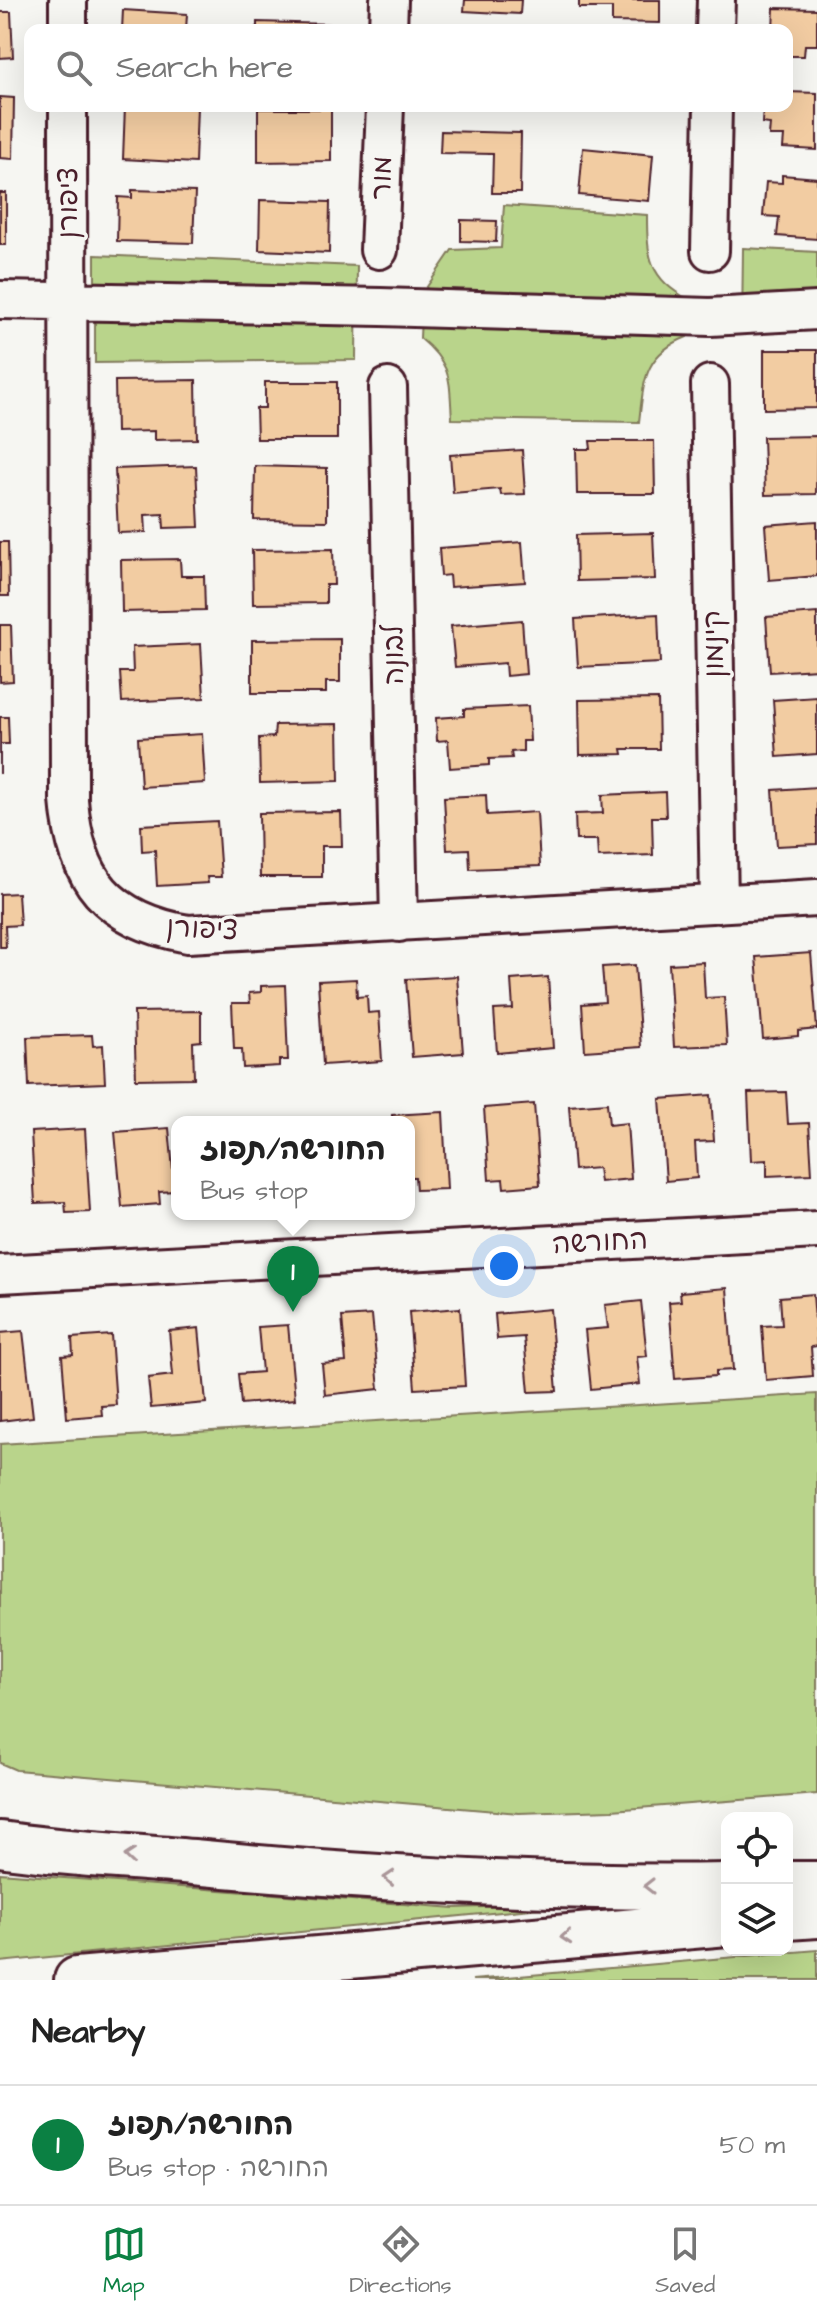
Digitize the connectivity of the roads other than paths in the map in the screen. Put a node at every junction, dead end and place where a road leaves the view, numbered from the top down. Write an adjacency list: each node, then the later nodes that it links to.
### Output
1 (68, 0): 4 (street)
2 (389, 0): 5 (street)
3 (716, 0): 6 (street)
4 (68, 24)
5 (388, 24)
6 (715, 24)
7 (68, 112): 13 (street, ציפורן)
8 (385, 112): 10 (street, מור)
9 (713, 112): 11 (street)
10 (379, 250)
11 (710, 251)
12 (0, 300): 13 (street)
13 (68, 300): 14 (street); 19 (street, ציפורן)
14 (817, 311)
15 (710, 384): 18 (street, קינמון)
16 (388, 387): 19 (street, לבונה)
17 (817, 898): 18 (street, ציפורן)
18 (719, 904): 19 (street, ציפורן)
19 (399, 923)
20 (817, 1230): 21 (street, החורשה)
21 (0, 1274)
22 (0, 1844): 25 (highway, one-way to 22)
23 (793, 1884): 24 (highway)
24 (817, 1884)
25 (721, 1886)
26 (817, 1915): 27 (highway)
27 (793, 1917)
28 (721, 1924): 29 (highway, one-way to 29)
29 (77, 1980)

